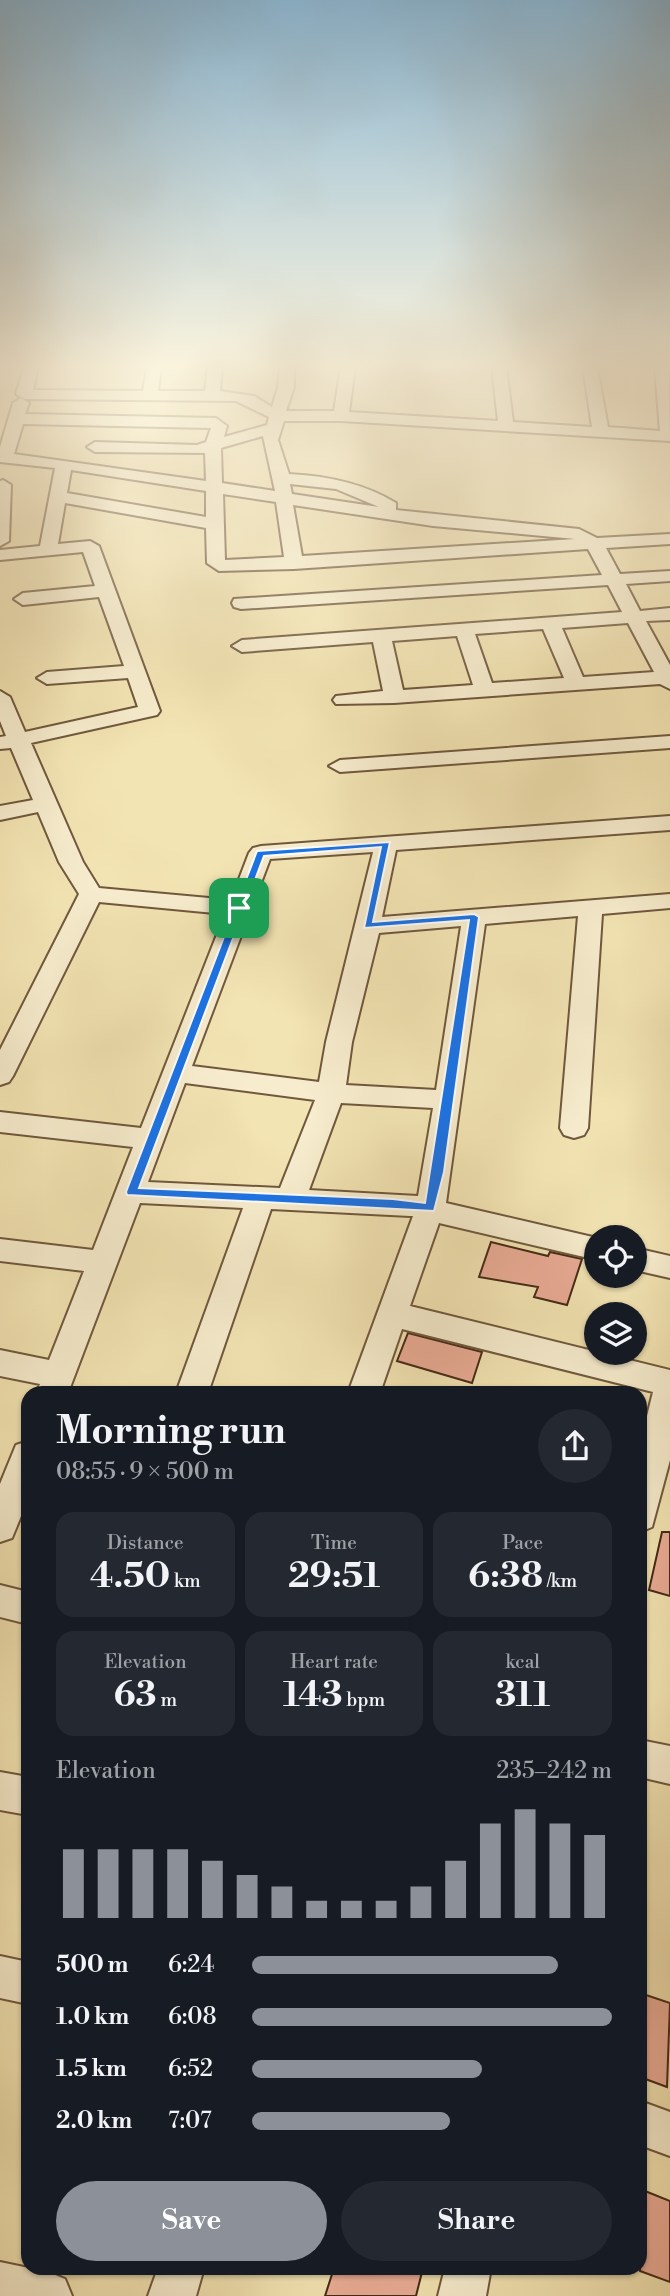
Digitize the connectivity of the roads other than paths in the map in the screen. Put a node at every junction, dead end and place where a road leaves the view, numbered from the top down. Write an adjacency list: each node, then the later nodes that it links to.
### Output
1 (62, 474): 8 (street)
2 (137, 474): 6 (street)
3 (214, 474): 6 (street)
4 (280, 474): 7 (street)
5 (4, 485): 11 (street)
6 (215, 486): 7 (street); 9 (street)
7 (281, 488): 12 (street); 16 (street)
8 (57, 496): 9 (street); 13 (street)
9 (215, 524): 16 (street)
10 (670, 539): 12 (street)
11 (0, 541)
12 (595, 545): 15 (street); 18 (street)
13 (48, 550): 14 (street); 19 (street)
14 (0, 555)
15 (385, 558): 16 (street); 20 (street)
16 (294, 564)
17 (670, 576): 18 (street)
18 (614, 579): 20 (street); 24 (street)
19 (106, 591): 21 (street); 29 (street)
20 (372, 595): 22 (street)
21 (23, 599)
22 (241, 603)
23 (670, 614): 24 (street)
24 (632, 616): 25 (street); 31 (street)
25 (550, 622): 26 (street); 32 (street)
26 (464, 629): 27 (street); 33 (street)
27 (381, 635): 28 (street); 34 (street)
28 (242, 646)
29 (135, 671): 30 (street); 37 (street)
30 (47, 678)
31 (669, 679): 32 (street)
32 (576, 684): 33 (street)
33 (485, 691): 34 (street)
34 (394, 696): 36 (street)
35 (0, 697): 37 (street)
36 (343, 700)
37 (9, 742): 40 (street)
38 (670, 742): 39 (street)
39 (340, 766)
40 (46, 804): 41 (street); 44 (street)
41 (0, 813)
42 (670, 823): 43 (street)
43 (386, 844): 47 (street); 49 (street)
44 (91, 894): 47 (street); 51 (street)
45 (670, 901): 46 (street)
46 (591, 907): 48 (street); 55 (street)
47 (239, 908): 50 (street)
48 (474, 917): 49 (street); 53 (street)
49 (368, 926): 52 (street)
50 (176, 1073): 52 (street); 56 (street)
51 (0, 1076)
52 (331, 1093): 53 (street); 59 (street)
53 (448, 1100): 60 (street)
54 (0, 1122): 56 (street)
55 (574, 1128)
56 (150, 1139): 57 (street)
57 (131, 1192): 58 (street); 63 (street)
58 (261, 1197): 59 (street); 70 (street)
59 (291, 1198): 60 (street)
60 (430, 1208): 61 (street); 66 (street)
61 (584, 1246)
62 (0, 1250): 63 (street)
63 (103, 1262): 69 (street)
64 (647, 1262): 65 (street)
65 (670, 1267)
66 (392, 1314): 68 (street); 71 (street)
67 (0, 1363): 69 (street)
68 (670, 1382)
69 (55, 1384)
70 (194, 1386)
71 (366, 1386)
72 (670, 1388): 74 (street)
73 (21, 1473): 76 (street)
74 (660, 1478): 75 (street)
75 (647, 1503)
76 (0, 1527)
77 (0, 1601): 78 (street)
78 (21, 1606)
79 (647, 1760): 80 (street)
80 (670, 1765)
81 (0, 1791): 82 (street)
82 (21, 1795)
83 (0, 1978): 84 (street)
84 (21, 1982)
85 (647, 2126): 86 (street)
86 (670, 2134)
87 (179, 2275): 91 (street)
88 (466, 2275): 92 (street)
89 (0, 2286): 90 (street)
90 (48, 2296)
91 (172, 2296)
92 (462, 2296)

